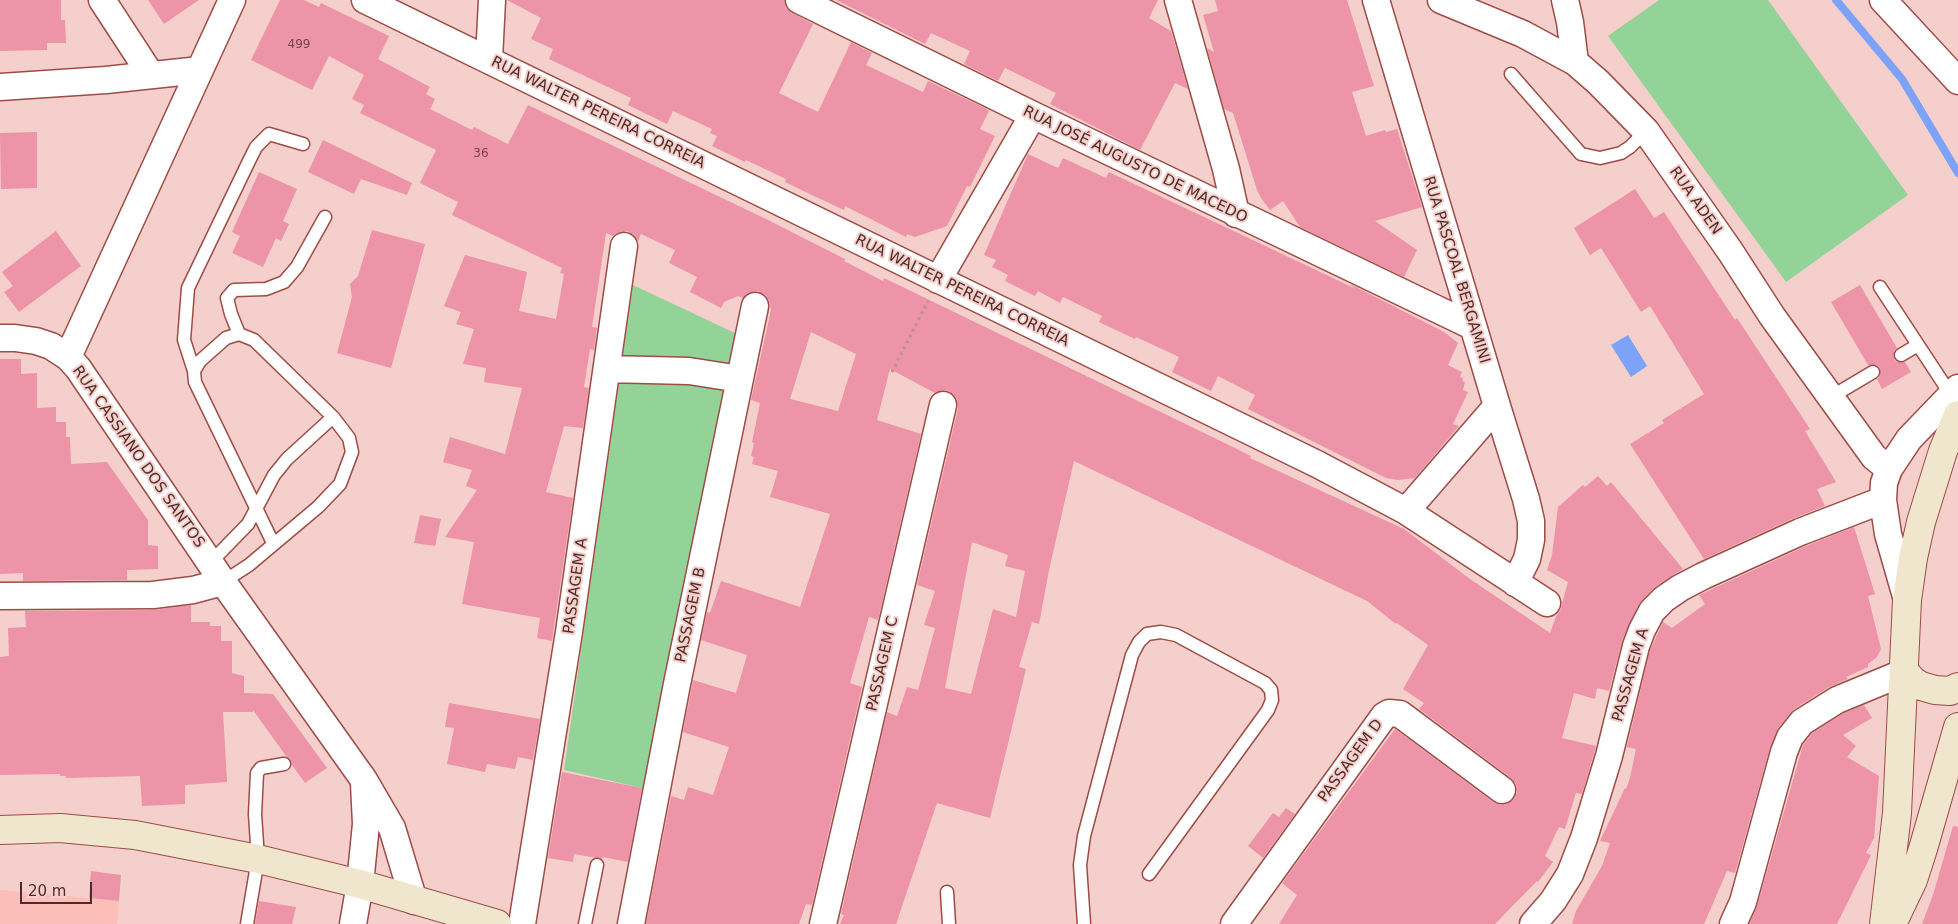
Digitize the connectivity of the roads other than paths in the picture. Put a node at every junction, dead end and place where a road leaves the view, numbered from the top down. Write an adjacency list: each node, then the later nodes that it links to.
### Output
1 (102, 0): 15 (street)
2 (232, 0): 13 (street, RUA CASSIANO DOS SANTOS)
3 (365, 0): 11 (street, RUA WALTER PEREIRA CORREIA)
4 (492, 0): 11 (street)
5 (799, 0): 18 (street, RUA JOSÉ AUGUSTO DE MACEDO)
6 (1178, 0): 21 (street)
7 (1376, 0): 27 (street, RUA PASCOAL BERGAMINI)
8 (1441, 0): 12 (street, RUA ADEN)
9 (1565, 0): 12 (street)
10 (1884, 0): 16 (street)
11 (489, 59): 24 (street, RUA WALTER PEREIRA CORREIA)
12 (1575, 62): 19 (street, RUA ADEN)
13 (200, 70): 15 (street); 32 (street, RUA CASSIANO DOS SANTOS)
14 (1511, 74): 19 (lane)
15 (151, 75): 17 (street)
16 (1958, 81)
17 (0, 87)
18 (1033, 116): 21 (street, RUA JOSÉ AUGUSTO DE MACEDO); 24 (street)
19 (1646, 131): 37 (street, RUA ADEN)
20 (303, 144): 34 (lane)
21 (1236, 214): 27 (street, RUA JOSÉ AUGUSTO DE MACEDO)
22 (325, 218): 28 (lane)
23 (624, 246): 33 (street, PASSAGEM A)
24 (938, 280): 45 (street, RUA WALTER PEREIRA CORREIA)
25 (1880, 287): 30 (lane)
26 (755, 306): 36 (street, PASSAGEM B)
27 (1472, 326): 40 (street, RUA PASCOAL BERGAMINI)
28 (239, 334): 34 (lane); 41 (lane)
29 (0, 338): 32 (street)
30 (1918, 345): 31 (lane); 38 (lane)
31 (1901, 355)
32 (68, 357): 47 (street, RUA CASSIANO DOS SANTOS)
33 (607, 369): 36 (street); 69 (street, PASSAGEM A)
34 (194, 371): 44 (lane)
35 (1872, 372): 37 (lane)
36 (740, 379): 71 (street, PASSAGEM B)
37 (1831, 397): 42 (street, RUA ADEN)
38 (1956, 399): 42 (street); 50 (main road)
39 (943, 405): 72 (street, PASSAGEM C)
40 (1497, 406): 45 (street); 48 (street, RUA PASCOAL BERGAMINI)
41 (333, 417): 44 (lane); 46 (lane)
42 (1889, 469): 43 (street)
43 (1883, 500): 50 (street); 65 (street, PASSAGEM A)
44 (257, 509): 46 (lane); 47 (lane)
45 (1406, 511): 48 (street, RUA WALTER PEREIRA CORREIA)
46 (273, 543): 47 (lane)
47 (217, 573): 49 (street); 56 (street, RUA CASSIANO DOS SANTOS)
48 (1515, 583): 51 (street, RUA WALTER PEREIRA CORREIA)
49 (0, 596)
50 (1907, 600): 52 (main road)
51 (1547, 603)
52 (1905, 672): 53 (main road); 76 (street); 77 (main road)
53 (1958, 687)
54 (1956, 741): 78 (main road)
55 (284, 764): 59 (lane)
56 (364, 780): 62 (street); 64 (street, RUA CASSIANO DOS SANTOS)
57 (1502, 790): 75 (street, PASSAGEM D)
58 (0, 830): 59 (main road)
59 (258, 859): 62 (main road); 66 (lane)
60 (597, 865): 70 (lane)
61 (1149, 874): 74 (lane)
62 (360, 884): 64 (main road); 67 (street)
63 (948, 892): 73 (lane)
64 (414, 900): 68 (main road)
65 (1537, 923)
66 (247, 924)
67 (353, 924)
68 (497, 924)
69 (522, 924)
70 (585, 924)
71 (631, 924)
72 (823, 924)
73 (949, 924)
74 (1084, 924)
75 (1234, 924)
76 (1733, 924)
77 (1884, 924)
78 (1892, 924)

